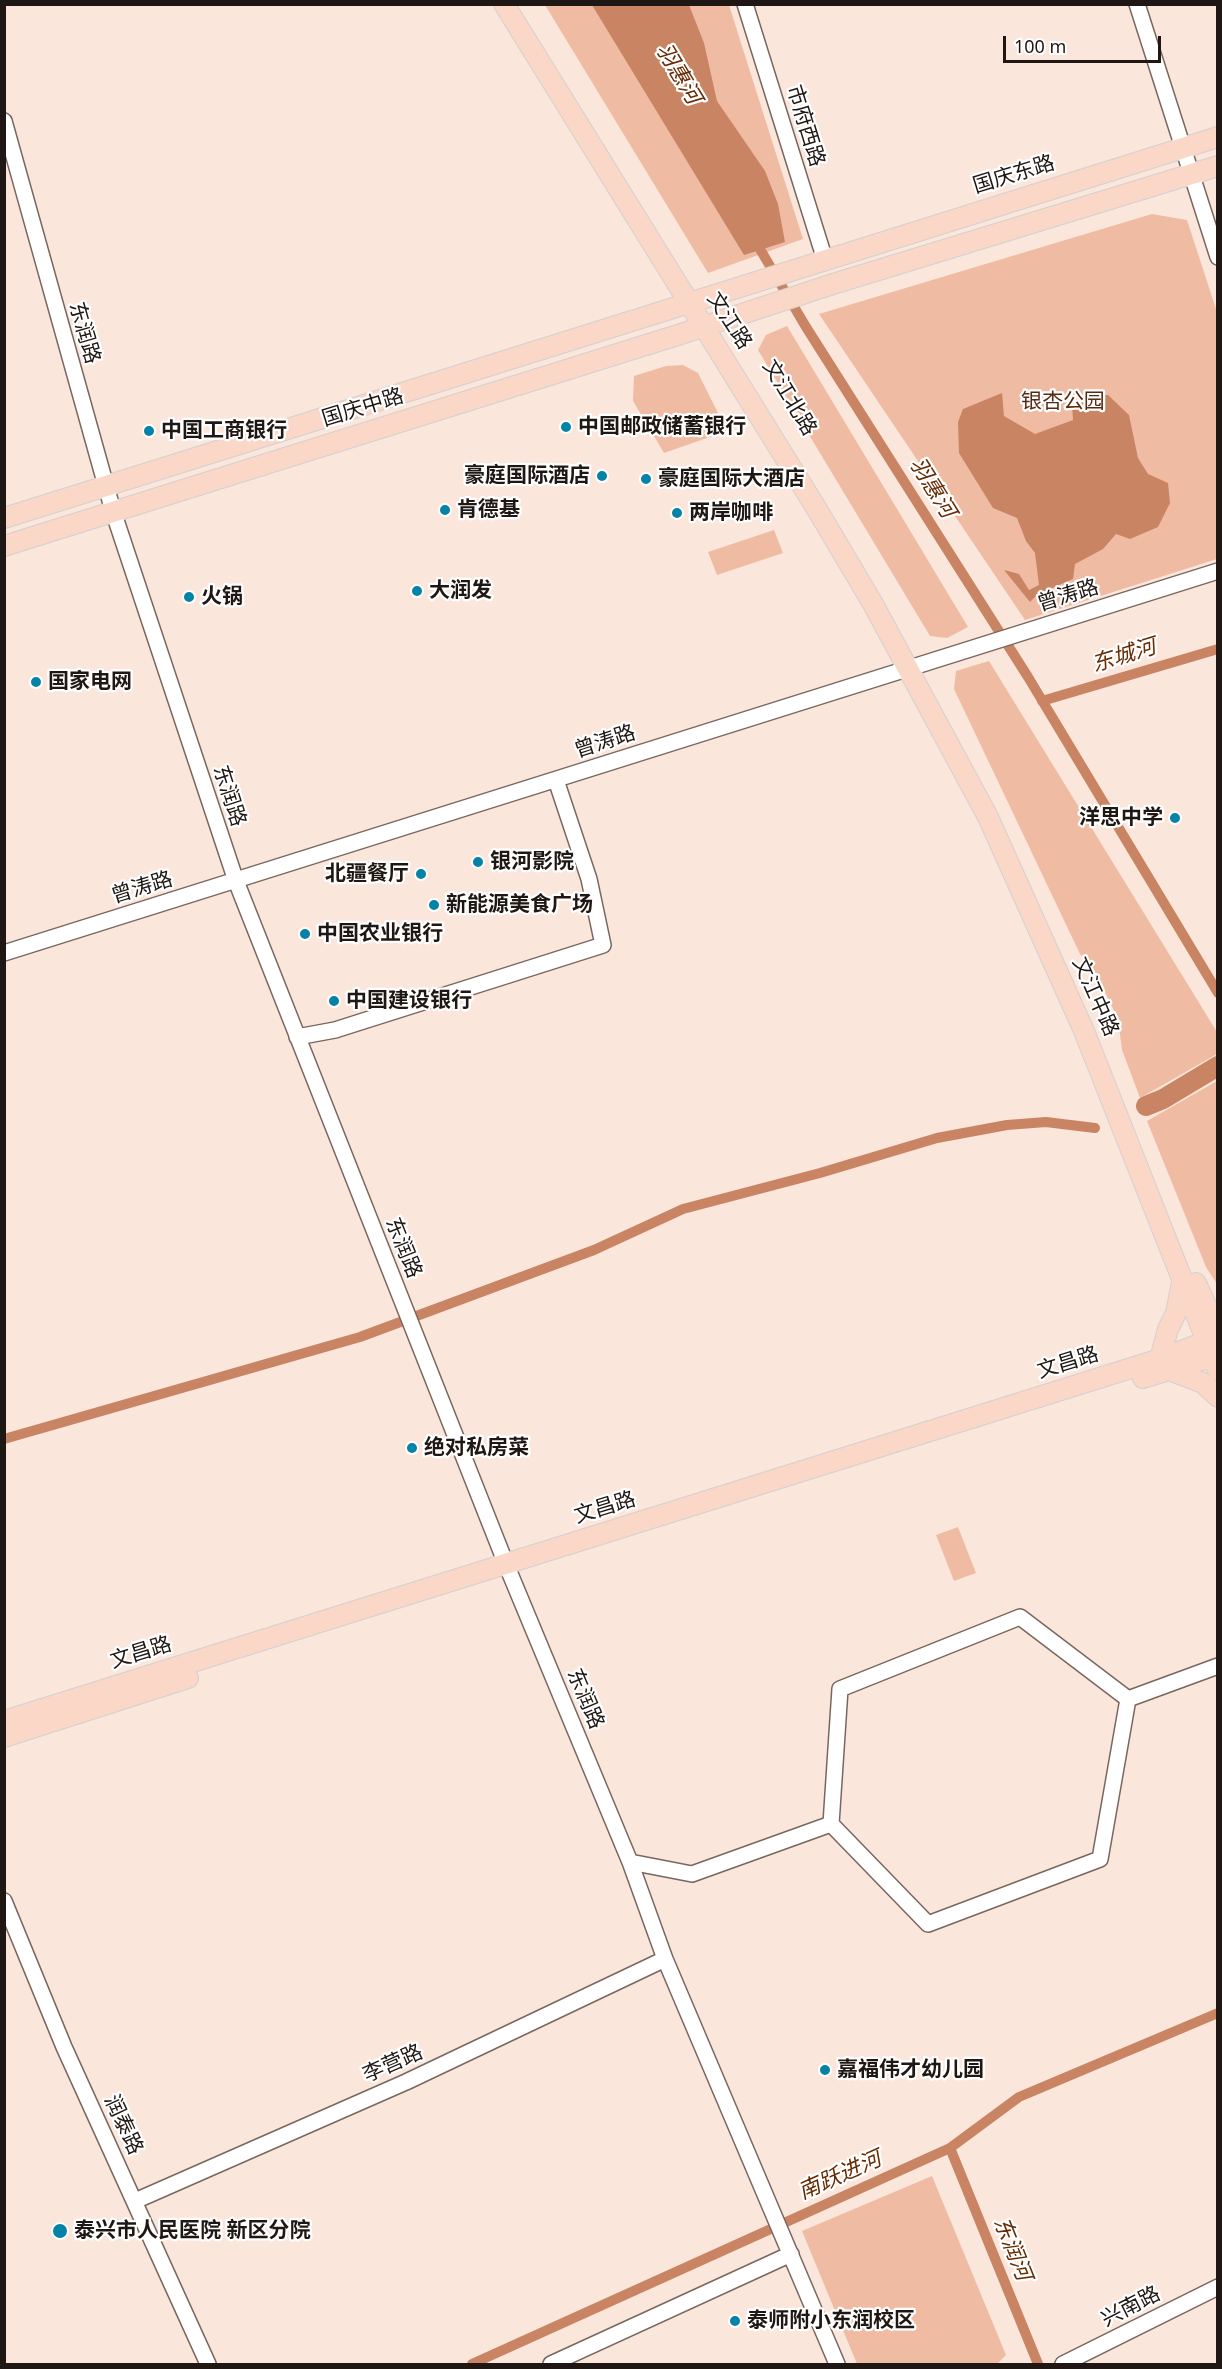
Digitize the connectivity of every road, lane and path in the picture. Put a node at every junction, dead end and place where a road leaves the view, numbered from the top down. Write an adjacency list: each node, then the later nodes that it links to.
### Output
1 (504, 4): 12 (main road, 文江路)
2 (520, 4): 12 (main road)
3 (745, 4): 11 (street, 市府西路)
4 (1137, 4): 7 (street)
5 (4, 121): 14 (street, 东润路)
6 (1218, 137): 7 (main road, 国庆东路)
7 (1183, 148): 9 (street); 11 (main road, 国庆东路)
8 (1218, 166): 9 (main road)
9 (1191, 174): 10 (street); 13 (main road, 国庆中路)
10 (1218, 256)
11 (825, 260): 12 (main road, 国庆东路)
12 (694, 301): 13 (main road, 文江路); 14 (main road, 国庆东路)
13 (711, 324): 15 (main road, 国庆中路); 19 (main road, 文江路)
14 (106, 487): 15 (street, 东润路); 16 (main road, 国庆东路)
15 (113, 511): 17 (main road, 国庆中路); 21 (street, 东润路)
16 (4, 518)
17 (4, 546)
18 (1218, 571): 19 (street, 曾涛路)
19 (914, 666): 20 (street, 曾涛路); 24 (main road, 文江中路)
20 (556, 780): 21 (street, 曾涛路); 23 (street)
21 (236, 881): 22 (street, 曾涛路); 23 (street, 东润路)
22 (4, 953)
23 (297, 1037): 29 (street, 东润路)
24 (1189, 1283): 25 (main road); 26 (main road, 文江中路); 27 (main road)
25 (1218, 1300)
26 (1215, 1348): 27 (main road, 文昌路)
27 (1165, 1364): 28 (main road); 29 (main road, 文昌路)
28 (1218, 1397)
29 (508, 1569): 32 (main road, 文昌路); 33 (main road, 文昌路); 35 (street, 东润路)
30 (1218, 1666): 31 (street)
31 (1128, 1699): 34 (street); 34 (street)
32 (4, 1721)
33 (4, 1737)
34 (831, 1824): 35 (street)
35 (630, 1862): 37 (street, 东润路)
36 (4, 1901): 38 (street, 润泰路)
37 (665, 1959): 38 (street, 李营路); 39 (street, 东润路)
38 (135, 2201): 42 (street, 润泰路)
39 (793, 2258): 43 (street); 44 (street, 东润路)
40 (1218, 2287): 41 (street, 兴南路)
41 (1070, 2361)
42 (208, 2364)
43 (551, 2364)
44 (837, 2364)

